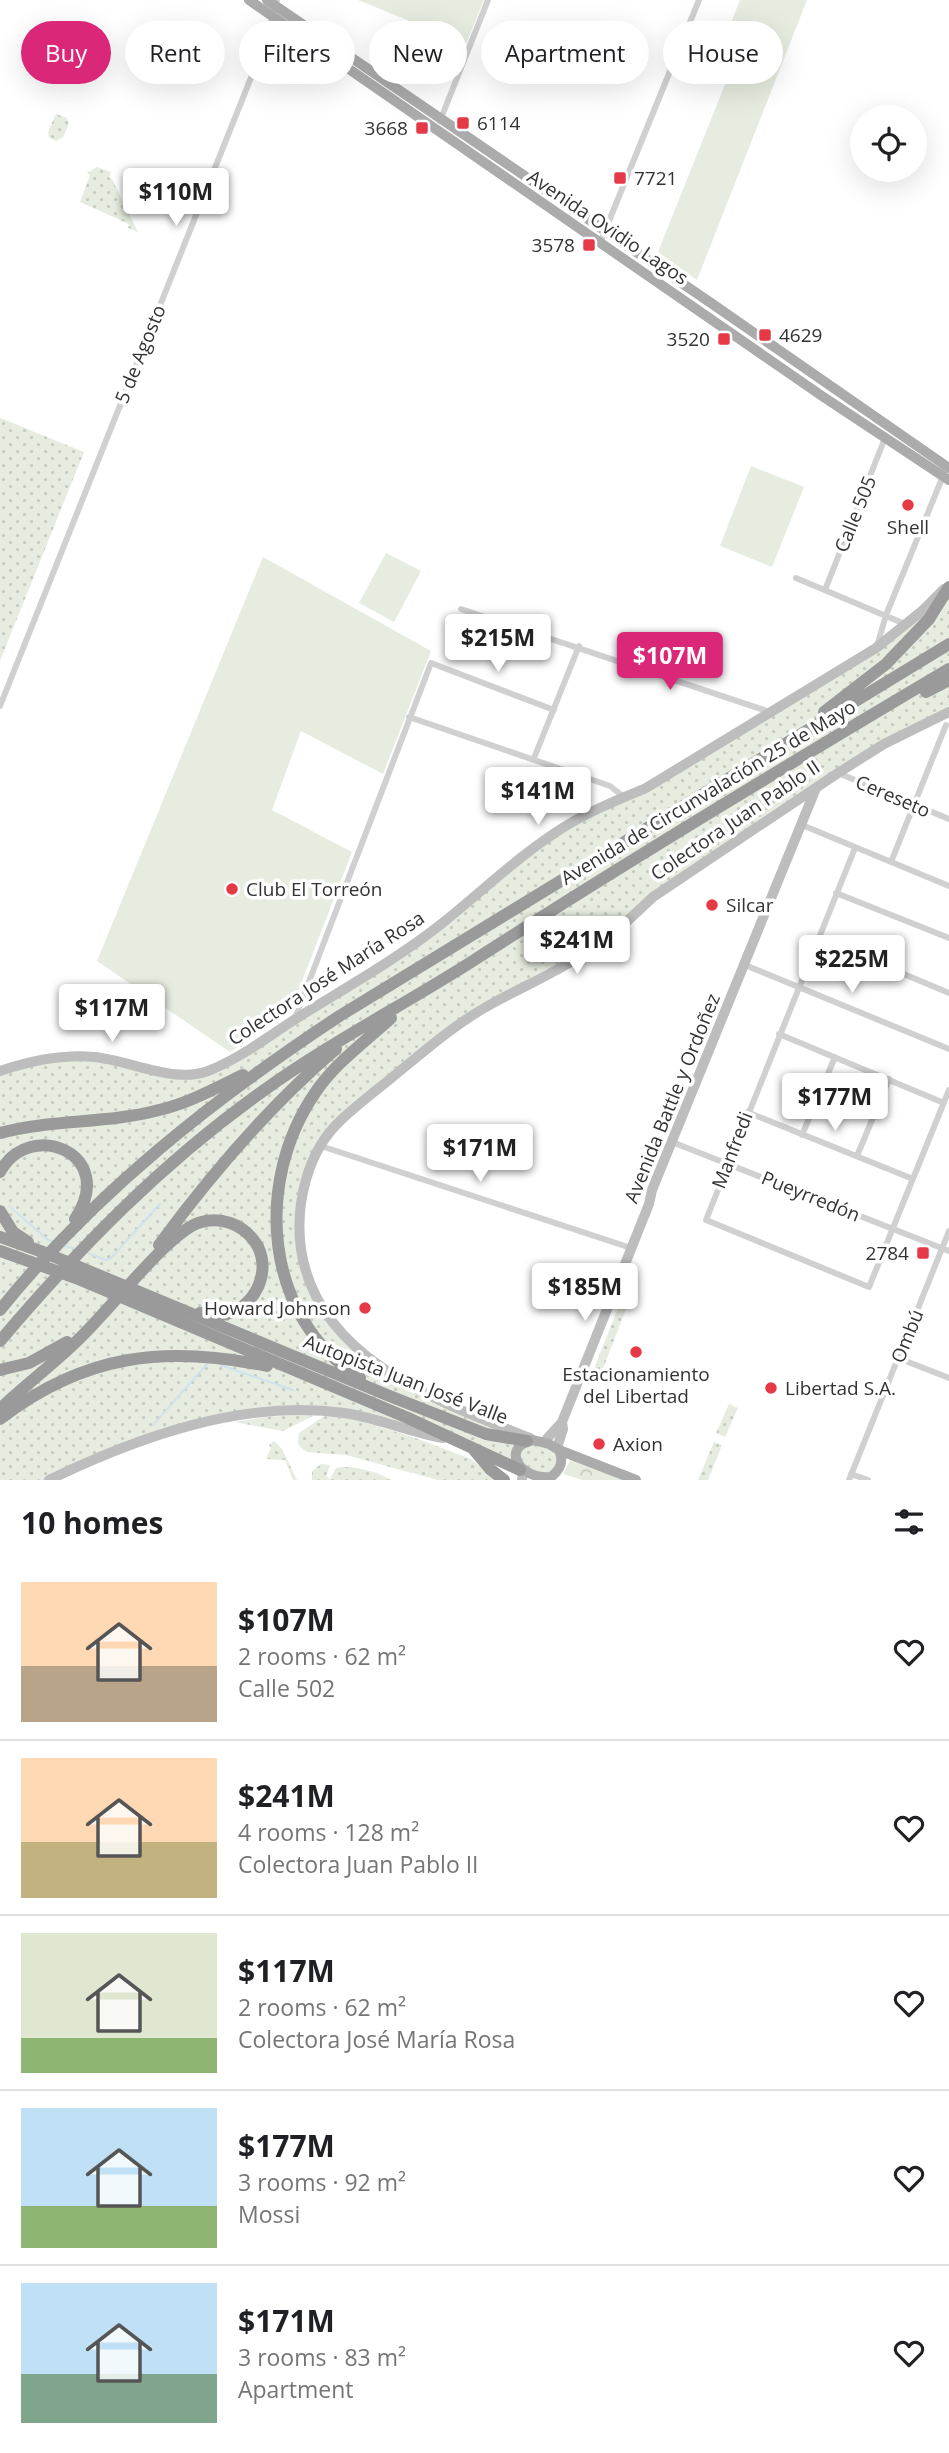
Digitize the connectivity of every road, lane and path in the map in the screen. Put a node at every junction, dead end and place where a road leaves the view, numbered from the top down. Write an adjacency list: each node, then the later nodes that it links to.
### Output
1 (249, 0): 4 (main road, Avenida Ovidio Lagos)
2 (488, 0): 5 (street)
3 (699, 0): 6 (street)
4 (273, 5): 5 (main road, Avenida Ovidio Lagos); 21 (street, 5 de Agosto)
5 (438, 124): 6 (main road, Avenida Ovidio Lagos); 7 (main road, Avenida Ovidio Lagos)
6 (605, 231): 7 (street); 9 (main road, Avenida Ovidio Lagos)
7 (600, 243): 8 (main road, Avenida Ovidio Lagos)
8 (885, 438): 9 (main road, Avenida Ovidio Lagos); 12 (street, Calle 505)
9 (947, 470): 14 (street)
10 (796, 578): 12 (street)
11 (949, 585): 15 (main road, Colectora José María Rosa); 27 (highway)
12 (825, 590): 14 (street)
13 (461, 609): 17 (street)
14 (886, 615): 15 (street); 18 (street)
15 (905, 624): 18 (main road, Colectora José María Rosa)
16 (949, 644): 27 (highway, Avenida de Circunvalación 25 de Mayo)
17 (579, 646): 22 (street); 23 (street)
18 (876, 648): 23 (main road, Colectora José María Rosa)
19 (949, 669): 26 (highway, Avenida de Circunvalación 25 de Mayo)
20 (949, 680): 26 (highway)
21 (0, 706)
22 (554, 710): 24 (street); 28 (street)
23 (770, 712): 31 (main road, Colectora José María Rosa)
24 (409, 717): 28 (street); 45 (street)
25 (946, 720): 29 (main road, Colectora Juan Pablo II); 32 (street)
26 (856, 725): 44 (highway, Avenida de Circunvalación 25 de Mayo)
27 (802, 733): 49 (highway, Avenida de Circunvalación 25 de Mayo)
28 (534, 758): 31 (street)
29 (838, 773): 30 (main road, Colectora Juan Pablo II); 32 (street, Cereseto)
30 (816, 788): 34 (main road, Avenida Battle y Ordoñez); 59 (main road, Colectora Juan Pablo II)
31 (624, 797): 45 (main road, Colectora José María Rosa)
32 (914, 804): 33 (street, Cereseto); 36 (street)
33 (949, 819)
34 (802, 825): 35 (street); 41 (main road, Avenida Battle y Ordoñez)
35 (855, 848): 36 (street); 38 (street, Manfredi)
36 (891, 862): 37 (street)
37 (949, 886)
38 (836, 893): 39 (street, Manfredi); 40 (street)
39 (818, 938): 42 (street, Manfredi); 43 (street)
40 (949, 938)
41 (745, 965): 42 (street); 58 (main road, Avenida Battle y Ordoñez)
42 (798, 987): 47 (street, Manfredi); 48 (street)
43 (949, 993)
44 (412, 1000): 46 (highway, Avenida de Circunvalación 25 de Mayo); 82 (highway)
45 (295, 1020): 51 (main road, Colectora José María Rosa)
46 (356, 1033): 73 (highway); 77 (highway, Avenida de Circunvalación 25 de Mayo)
47 (779, 1034): 50 (street); 55 (street, Manfredi)
48 (949, 1049)
49 (277, 1057): 56 (highway); 68 (highway, Avenida de Circunvalación 25 de Mayo)
50 (835, 1057): 52 (street); 57 (street)
51 (0, 1070)
52 (889, 1079): 54 (street); 60 (street)
53 (949, 1090): 54 (street)
54 (944, 1103): 63 (street)
55 (747, 1112): 57 (street); 61 (street, Manfredi)
56 (0, 1133)
57 (802, 1135): 60 (street)
58 (672, 1142): 61 (street, Pueyrredón); 69 (main road, Avenida Battle y Ordoñez)
59 (321, 1146): 69 (street); 87 (main road, Colectora Juan Pablo II)
60 (857, 1156): 63 (street)
61 (727, 1163): 65 (street, Pueyrredón); 65 (street, Manfredi)
62 (0, 1172): 68 (highway)
63 (913, 1179): 65 (street)
64 (0, 1211): 72 (highway)
65 (892, 1229): 70 (street, Pueyrredón)
66 (949, 1231): 70 (street, Ombú)
67 (0, 1237): 72 (highway, Autopista Juan José Valle)
68 (64, 1237): 76 (highway, Avenida de Circunvalación 25 de Mayo)
69 (631, 1248): 85 (main road, Avenida Battle y Ordoñez)
70 (945, 1250): 78 (street, Ombú)
71 (0, 1251): 74 (highway, Autopista Juan José Valle)
72 (43, 1252): 75 (highway, Autopista Juan José Valle)
73 (140, 1271): 74 (highway); 75 (highway)
74 (114, 1301): 79 (highway); 81 (highway, Autopista Juan José Valle); 83 (highway)
75 (166, 1304): 82 (highway, Autopista Juan José Valle)
76 (0, 1308)
77 (0, 1341)
78 (898, 1358): 80 (street); 91 (street, Ombú)
79 (0, 1370)
80 (949, 1378)
81 (314, 1380): 84 (highway); 86 (highway, Autopista Juan José Valle)
82 (387, 1395): 87 (highway, Autopista Juan José Valle)
83 (0, 1409)
84 (0, 1419)
85 (562, 1422): 87 (main road, Avenida Battle y Ordoñez); 89 (main road, Avenida Battle y Ordoñez)
86 (458, 1441): 88 (highway, Autopista Juan José Valle); 93 (main road)
87 (535, 1441): 89 (main road); 90 (main road)
88 (471, 1447): 90 (highway, Autopista Juan José Valle); 94 (highway)
89 (558, 1449): 92 (main road); 96 (main road)
90 (522, 1474): 92 (main road)
91 (850, 1477): 97 (street)
92 (544, 1478): 95 (main road)
93 (49, 1480)
94 (504, 1480)
95 (564, 1480)
96 (636, 1480)
97 (868, 1480)

